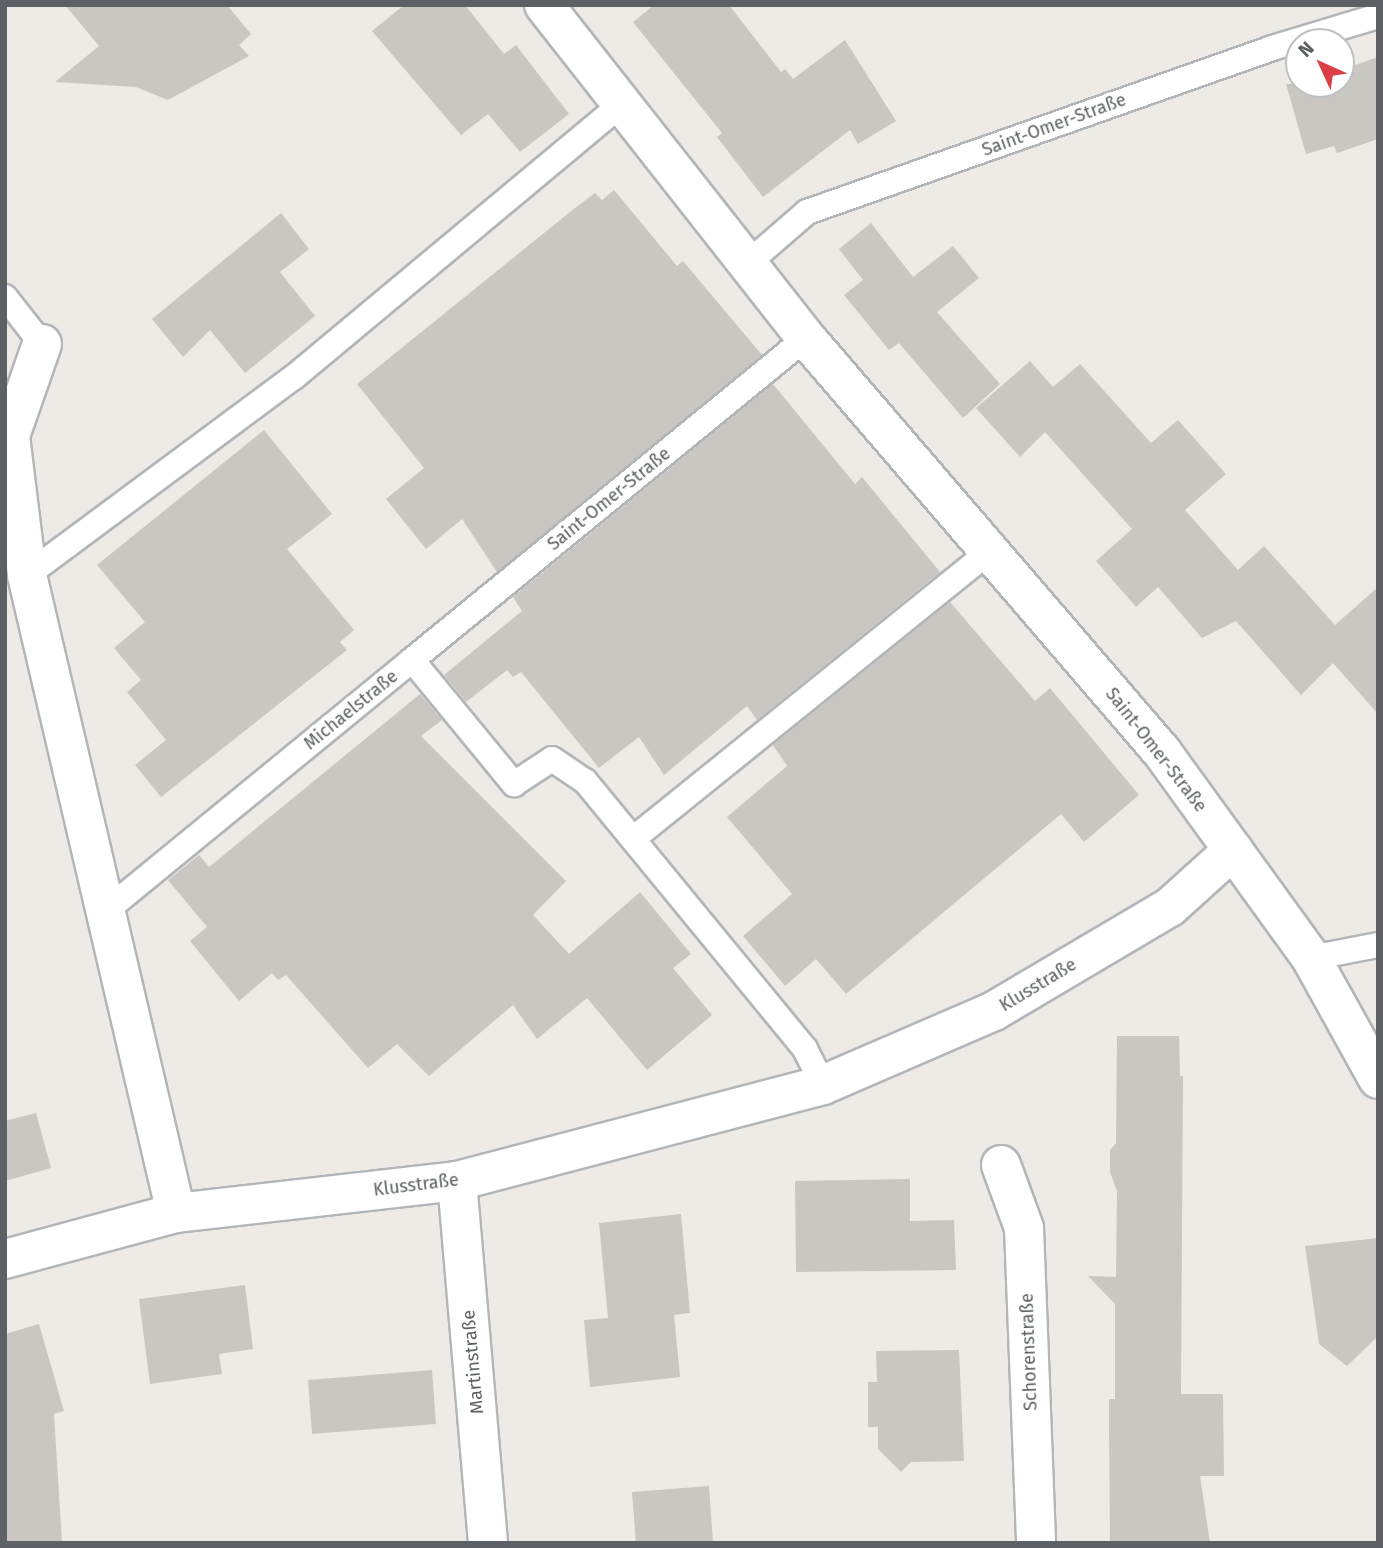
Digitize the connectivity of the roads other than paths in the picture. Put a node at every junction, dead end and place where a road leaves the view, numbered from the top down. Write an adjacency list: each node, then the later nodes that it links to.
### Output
1 (544, 5): 3 (street, Saint-Omer-Straße)
2 (1378, 16): 4 (lane, Saint-Omer-Straße)
3 (621, 105): 4 (street, Saint-Omer-Straße); 9 (lane)
4 (747, 264): 6 (street, Saint-Omer-Straße)
5 (5, 297): 7 (lane)
6 (806, 338): 8 (street, Saint-Omer-Straße); 10 (lane, Saint-Omer-Straße)
7 (42, 344): 9 (street)
8 (990, 551): 11 (lane); 12 (street, Saint-Omer-Straße)
9 (27, 575): 13 (street)
10 (412, 660): 11 (lane, Michaelstraße); 13 (lane, Michaelstraße)
11 (633, 839): 17 (lane)
12 (1233, 850): 15 (street, Saint-Omer-Straße); 17 (street, Klusstraße)
13 (108, 909): 20 (street)
14 (1378, 945): 15 (lane)
15 (1311, 958): 16 (street, Saint-Omer-Straße)
16 (1378, 1079)
17 (823, 1085): 19 (street, Klusstraße)
18 (1001, 1165): 23 (street, Schorenstraße)
19 (457, 1181): 20 (street, Klusstraße); 22 (street, Martinstraße)
20 (176, 1213): 21 (street, Klusstraße)
21 (5, 1259)
22 (488, 1543)
23 (1036, 1543)

